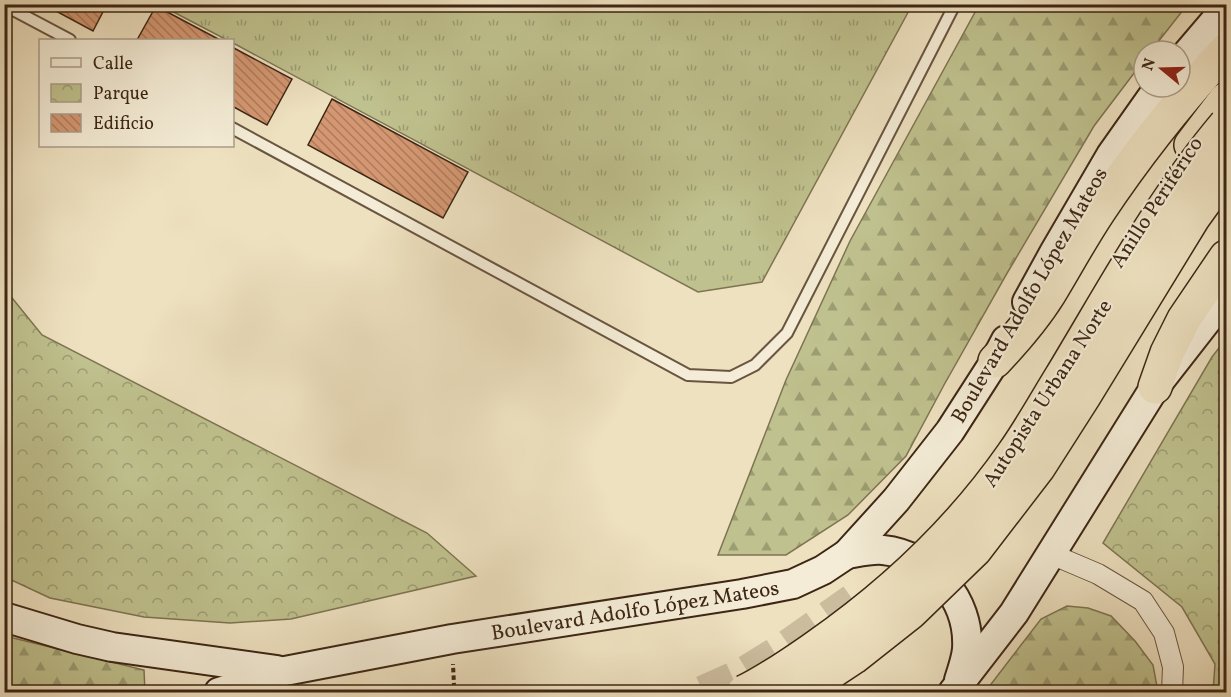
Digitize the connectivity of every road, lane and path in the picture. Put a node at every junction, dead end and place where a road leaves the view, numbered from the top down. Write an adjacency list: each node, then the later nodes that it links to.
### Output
1 (955, 4): 10 (lane)
2 (4, 5): 4 (lane)
3 (1227, 8): 5 (main road)
4 (68, 39)
5 (1192, 48)
6 (1227, 50): 16 (highway)
7 (1151, 99): 16 (main road, Boulevard Adolfo López Mateos)
8 (1227, 99): 15 (highway, Anillo Periférico)
9 (1227, 124): 24 (highway, Autopista Urbana Norte, bridge)
10 (234, 129)
11 (1227, 172): 25 (highway, Autopista Urbana Norte, bridge)
12 (1227, 199): 18 (highway)
13 (1227, 257): 17 (highway)
14 (1227, 296): 17 (main road)
15 (1070, 337)
16 (995, 361): 19 (main road, Boulevard Adolfo López Mateos)
17 (1155, 387): 20 (main road)
18 (1076, 435)
19 (847, 554): 22 (main road, Boulevard Adolfo López Mateos); 26 (main road)
20 (1051, 554): 26 (main road); 27 (street)
21 (4, 617): 22 (main road)
22 (285, 671): 23 (main road, Boulevard Adolfo López Mateos)
23 (219, 693)
24 (744, 693)
25 (801, 693)
26 (952, 693)
27 (1172, 693)

